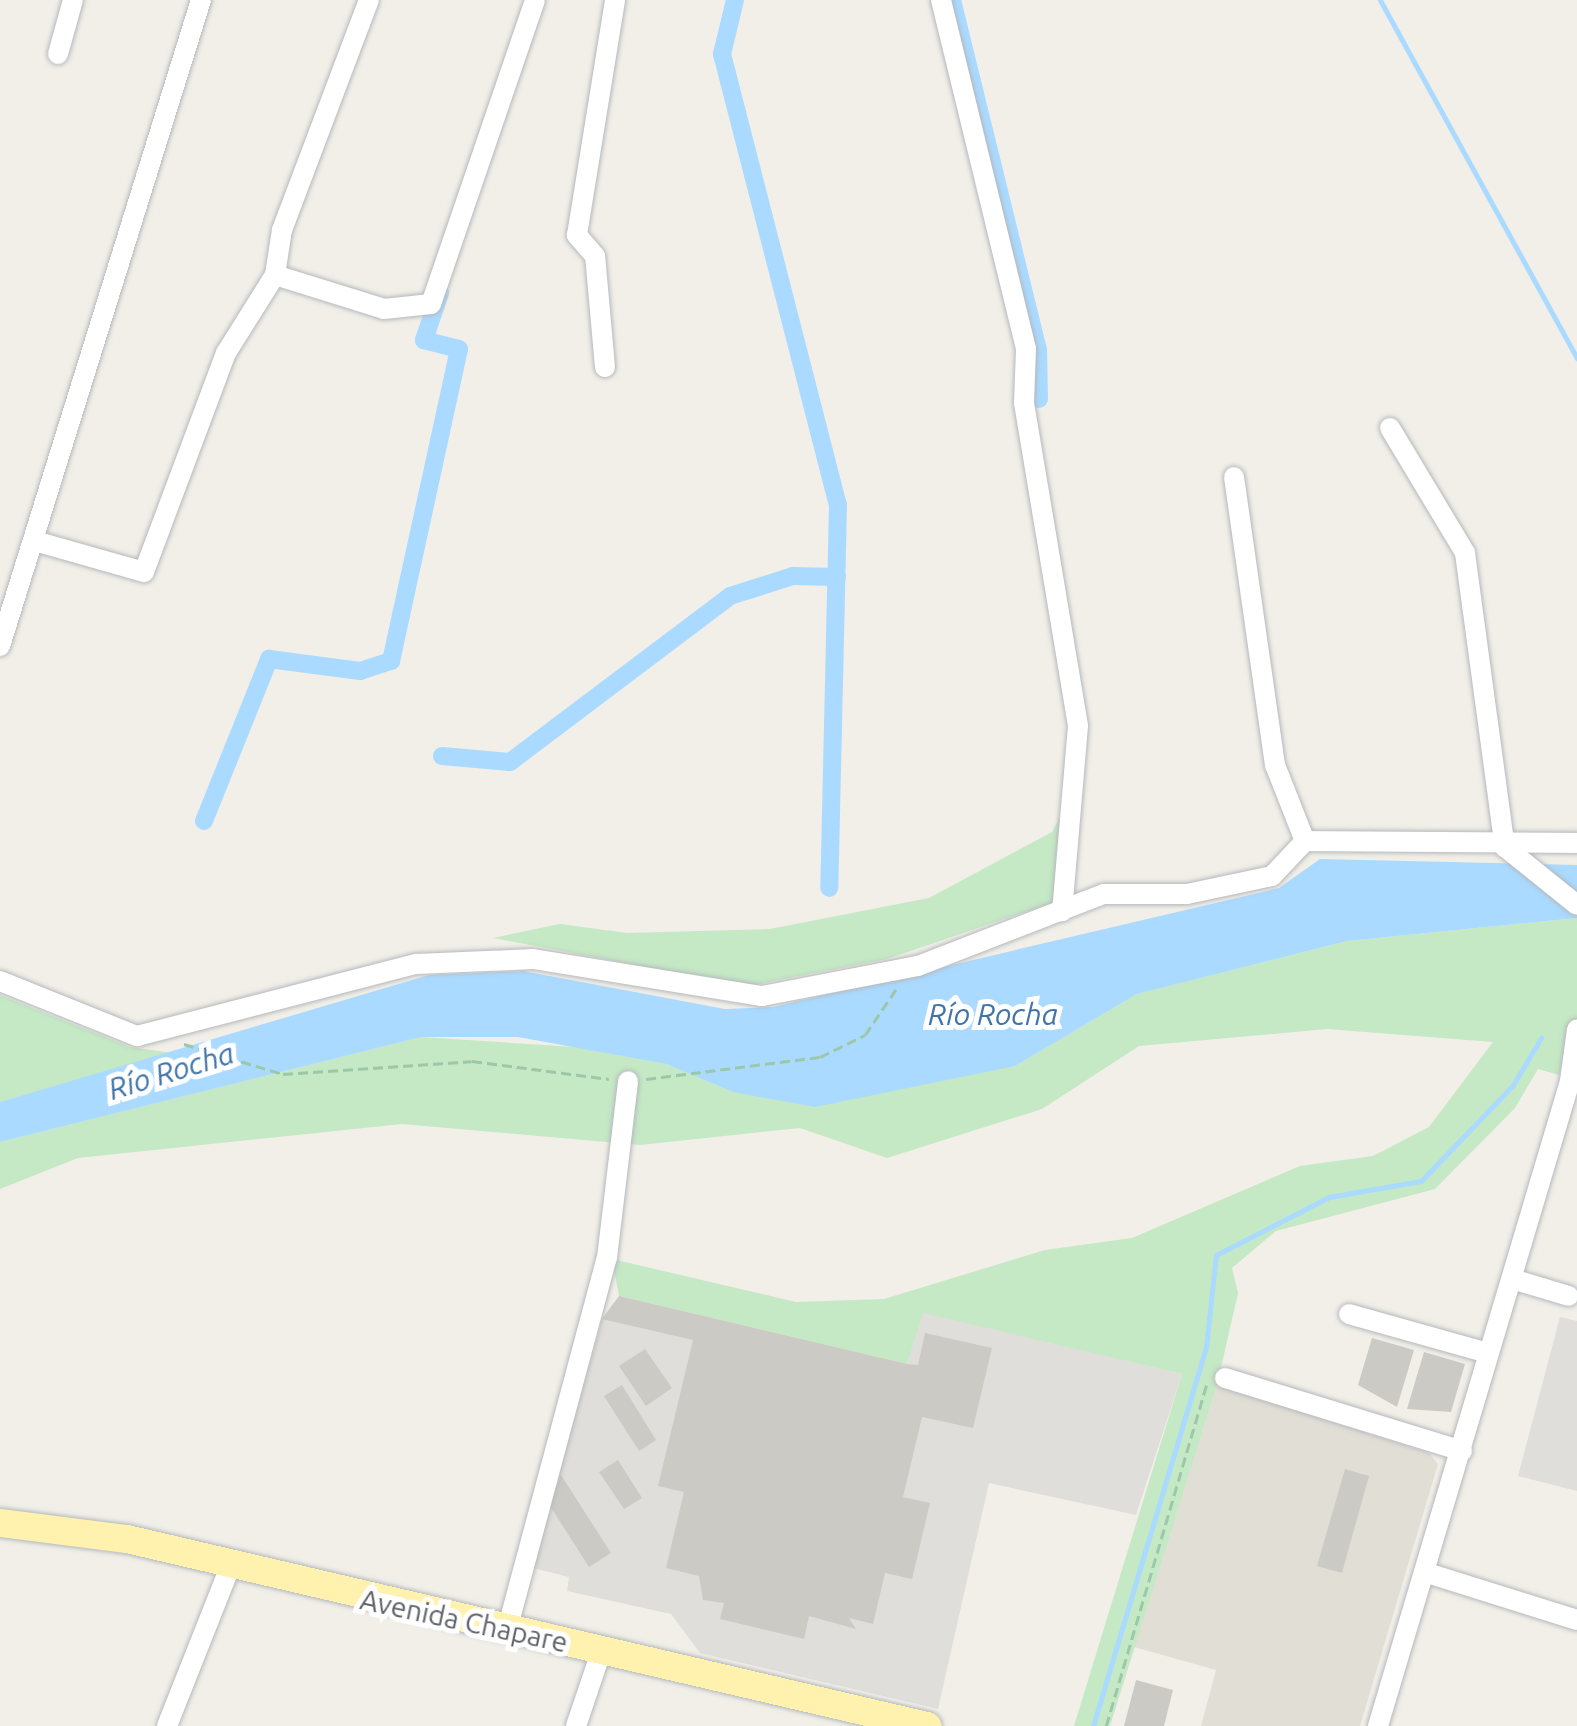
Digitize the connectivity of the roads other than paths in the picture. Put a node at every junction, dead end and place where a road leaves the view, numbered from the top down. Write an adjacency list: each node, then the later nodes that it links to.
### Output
1 (73, 0): 7 (street)
2 (201, 0): 12 (street)
3 (369, 0): 8 (street)
4 (534, 0): 8 (street)
5 (614, 0): 9 (street)
6 (941, 0): 18 (street)
7 (58, 54)
8 (274, 276): 12 (street)
9 (604, 366)
10 (1390, 428): 16 (street)
11 (1234, 476): 14 (street)
12 (35, 540): 13 (street)
13 (0, 646)
14 (1305, 841): 16 (street); 18 (street)
15 (1577, 843): 16 (street)
16 (1505, 848): 17 (street)
17 (1577, 905)
18 (1062, 911): 19 (street)
19 (0, 981)
20 (1577, 1029): 21 (street)
21 (1574, 1080): 23 (street)
22 (628, 1081): 33 (street)
23 (1512, 1279): 24 (street); 26 (street)
24 (1570, 1296)
25 (1349, 1314): 26 (street)
26 (1488, 1353): 28 (street)
27 (1225, 1378): 28 (street)
28 (1462, 1451): 31 (street)
29 (0, 1523): 30 (main road, Avenida Chapare)
30 (232, 1562): 33 (main road, Avenida Chapare); 36 (street)
31 (1424, 1572): 32 (street); 39 (street)
32 (1577, 1620)
33 (507, 1630): 34 (main road, Avenida Chapare)
34 (601, 1652): 35 (main road, Avenida Chapare); 37 (street)
35 (853, 1718): 38 (main road, Avenida Chapare)
36 (167, 1726)
37 (576, 1726)
38 (927, 1726)
39 (1378, 1726)

